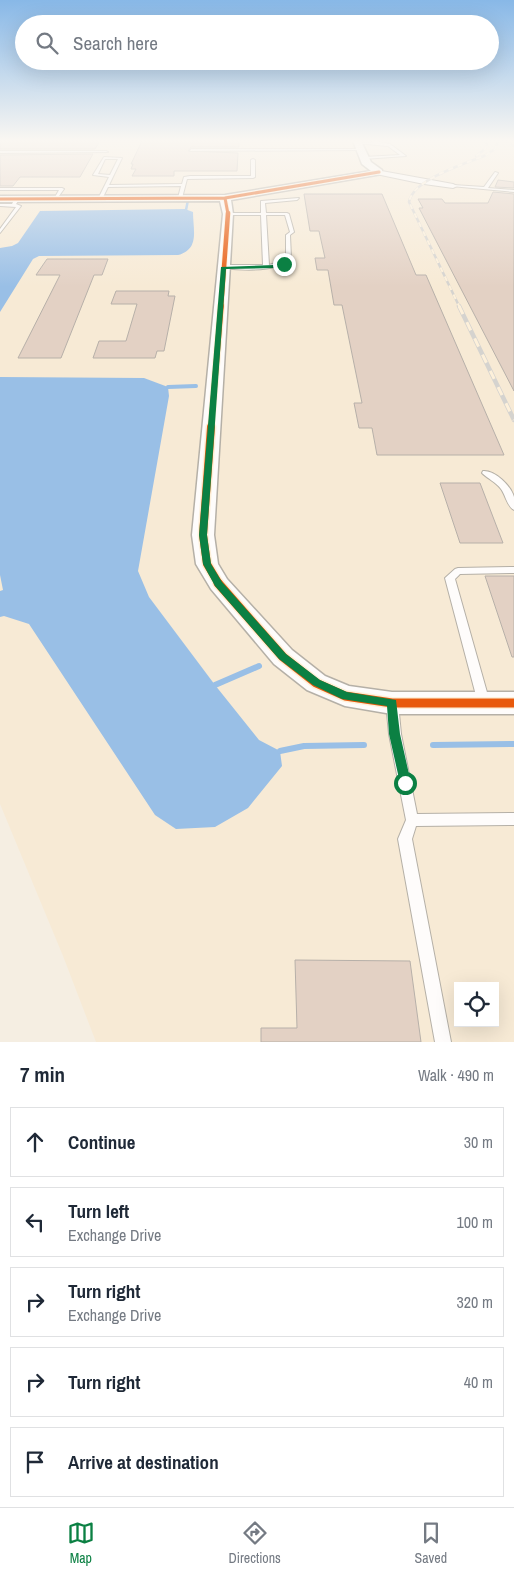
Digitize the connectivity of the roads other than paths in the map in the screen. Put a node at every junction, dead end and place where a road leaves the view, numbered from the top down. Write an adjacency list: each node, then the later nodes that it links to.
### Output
1 (62, 190): 12 (lane)
2 (105, 190): 13 (lane)
3 (182, 190): 9 (lane)
4 (275, 190): 10 (street)
5 (483, 190): 8 (lane)
6 (494, 190): 8 (lane)
7 (476, 192): 8 (lane)
8 (514, 194)
9 (180, 198): 10 (street); 13 (street)
10 (225, 198): 17 (street)
11 (0, 199): 15 (street)
12 (56, 199): 13 (street); 15 (street)
13 (100, 199)
14 (297, 199): 18 (lane)
15 (15, 202): 16 (lane); 19 (lane)
16 (0, 205)
17 (228, 214): 18 (lane); 20 (street)
18 (263, 214): 21 (lane); 21 (lane)
19 (0, 232)
20 (224, 267): 21 (lane); 25 (street)
21 (266, 267)
22 (486, 473): 23 (lane)
23 (514, 507)
24 (514, 570): 26 (lane)
25 (392, 703): 26 (street); 29 (lane)
26 (484, 703): 27 (street)
27 (514, 703)
28 (514, 819): 29 (lane)
29 (412, 820): 30 (lane)
30 (443, 1042)

